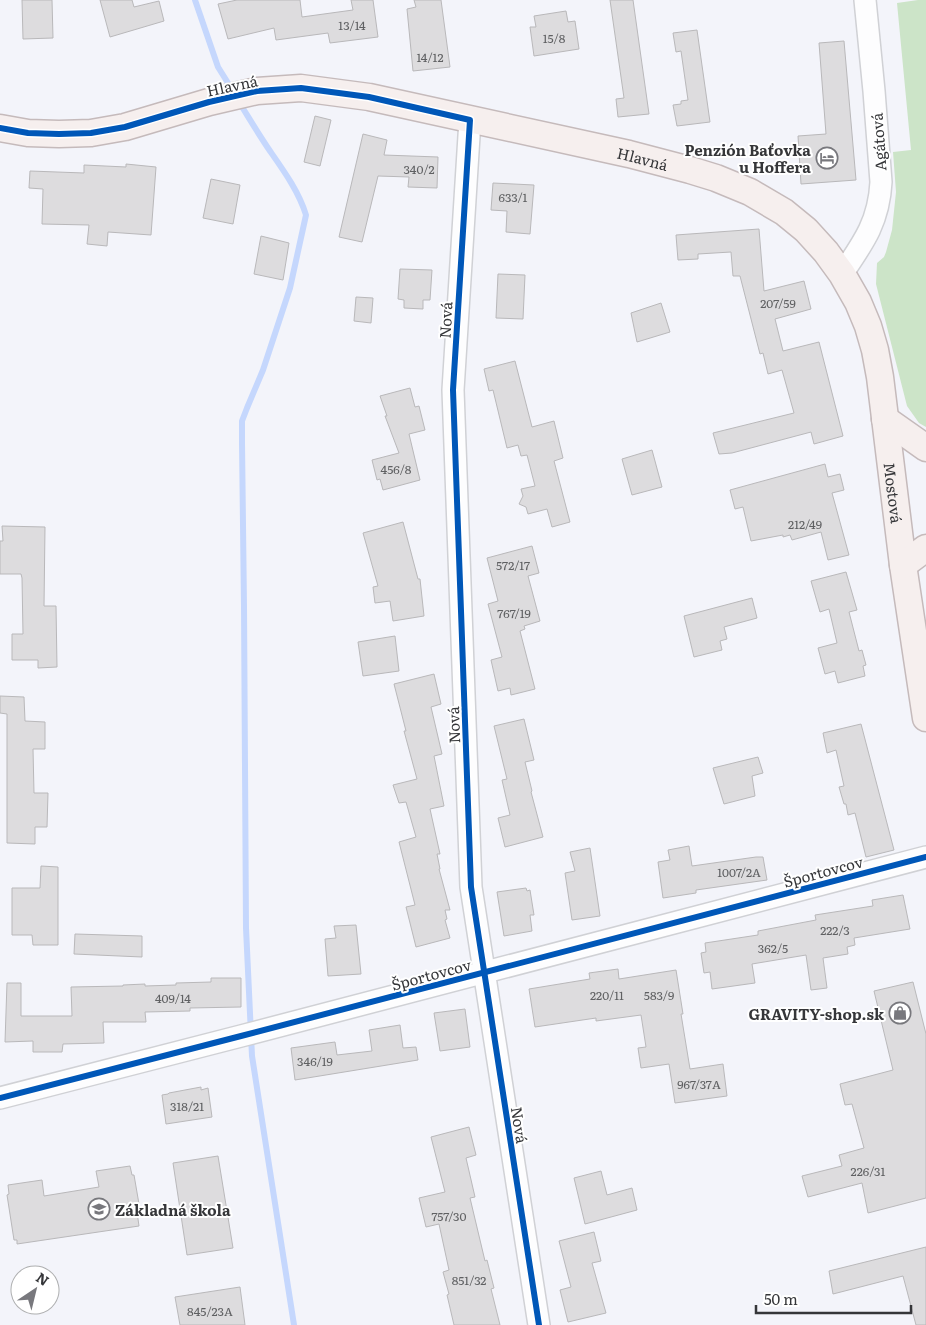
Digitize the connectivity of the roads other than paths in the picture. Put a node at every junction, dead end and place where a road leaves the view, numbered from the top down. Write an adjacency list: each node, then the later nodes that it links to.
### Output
1 (865, 0): 4 (street, Agátová)
2 (470, 120): 3 (main road, Hlavná); 4 (main road, Hlavná); 11 (street, Nová)
3 (0, 128)
4 (842, 274): 5 (main road, Mostová)
5 (885, 419): 6 (main road); 8 (main road, Mostová)
6 (926, 448)
7 (926, 548): 8 (main road)
8 (903, 565): 9 (main road, Mostová)
9 (926, 718)
10 (926, 857): 11 (street, Športovcov)
11 (484, 973): 12 (street, Športovcov); 13 (street, Nová)
12 (0, 1098)
13 (539, 1325)

